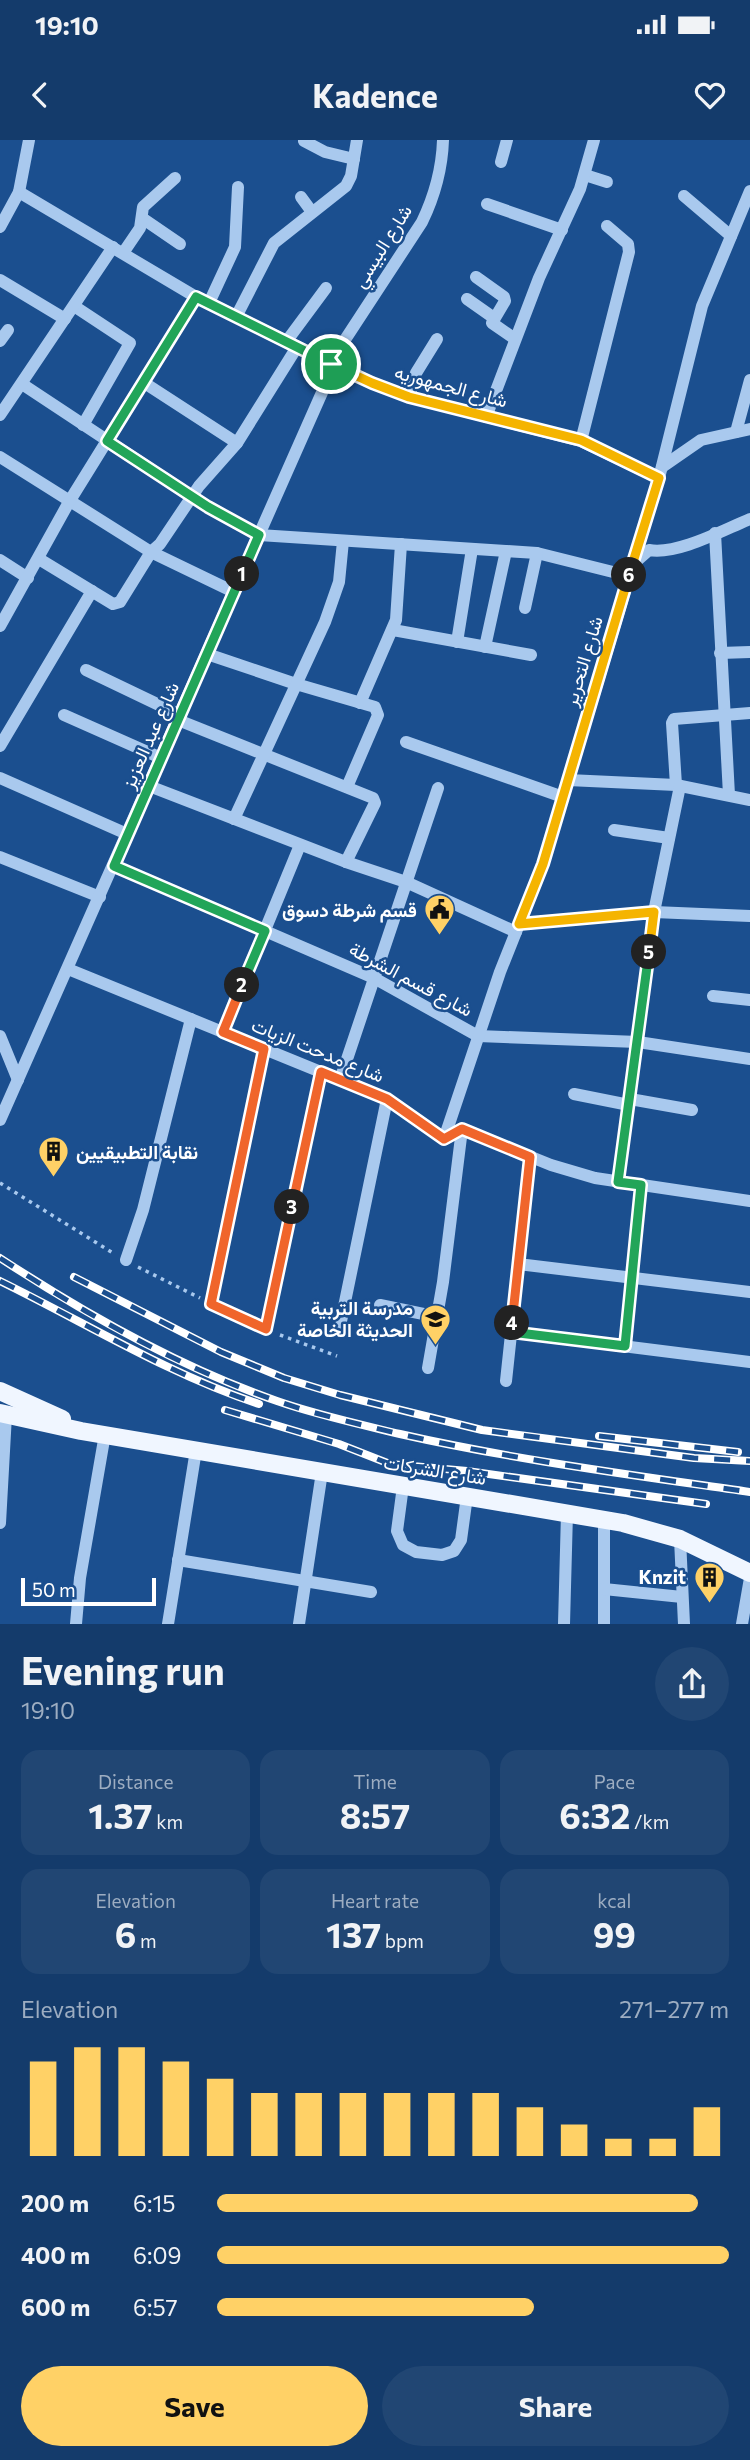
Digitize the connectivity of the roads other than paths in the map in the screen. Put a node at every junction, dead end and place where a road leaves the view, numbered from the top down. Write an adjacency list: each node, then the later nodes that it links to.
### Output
1 (357, 140): 7 (street)
2 (443, 140): 39 (street, شارع البيسي)
3 (507, 140): 8 (street)
4 (594, 140): 9 (street)
5 (26, 141): 14 (street)
6 (304, 141): 7 (street)
7 (354, 159): 18 (street)
8 (500, 162)
9 (585, 175): 11 (street); 22 (street)
10 (175, 178): 19 (street)
11 (607, 182)
12 (238, 187): 31 (street)
13 (750, 191): 23 (street, شارع التحرير)
14 (19, 192): 20 (street); 25 (street, شارع الجمهوريه)
15 (684, 196): 23 (street)
16 (301, 197): 18 (street)
17 (487, 204): 22 (street)
18 (312, 212): 33 (street)
19 (142, 218): 24 (street); 25 (street)
20 (1, 225)
21 (607, 226): 49 (street)
22 (562, 230): 36 (street)
23 (731, 236): 53 (street, شارع التحرير)
24 (180, 244)
25 (118, 250): 29 (street, شارع الجمهوريه); 32 (street)
26 (476, 277): 34 (street)
27 (0, 280): 35 (street)
28 (326, 288): 38 (street)
29 (196, 297): 31 (street, شارع الجمهوريه); 41 (street)
30 (467, 299): 34 (street)
31 (209, 303): 33 (street, شارع الجمهوريه)
32 (74, 306): 35 (street); 46 (street)
33 (236, 317): 38 (street, شارع الجمهوريه)
34 (494, 318): 36 (street)
35 (65, 319): 42 (street)
36 (515, 339): 45 (street)
37 (437, 340): 43 (street)
38 (291, 344): 39 (street, شارع الجمهوريه); 51 (street)
39 (331, 364): 43 (street, شارع الجمهوريه); 58 (street, شارع عبد العزيز)
40 (750, 380): 48 (street)
41 (143, 382): 50 (street); 51 (street)
42 (22, 384): 44 (street); 46 (street)
43 (409, 397): 45 (street, شارع الجمهوريه)
44 (0, 415)
45 (486, 416): 49 (street, شارع الجمهوريه)
46 (83, 425): 50 (street)
47 (750, 429): 48 (street)
48 (736, 432): 53 (street)
49 (581, 440): 53 (street, شارع الجمهوريه)
50 (107, 441): 54 (street); 55 (street)
51 (237, 443): 54 (street)
52 (0, 457): 55 (street)
53 (660, 473): 67 (street, شارع التحرير)
54 (191, 497): 58 (street); 63 (street)
55 (69, 502): 63 (street); 65 (street)
56 (750, 519): 57 (street)
57 (715, 533): 67 (street); 77 (street)
58 (259, 535): 59 (street); 70 (street, شارع عبد العزيز)
59 (343, 541): 60 (street); 81 (street)
60 (401, 544): 61 (street); 73 (street)
61 (472, 548): 62 (street); 74 (street)
62 (506, 551): 64 (street); 75 (street)
63 (151, 552): 69 (street); 70 (street)
64 (537, 553): 67 (street); 71 (street)
65 (39, 559): 68 (street); 69 (street)
66 (0, 560): 68 (street)
67 (631, 570): 92 (street, شارع التحرير)
68 (28, 578): 72 (street)
69 (92, 591): 88 (street)
70 (234, 592): 78 (street, شارع عبد العزيز)
71 (525, 608)
72 (0, 626)
73 (393, 629): 74 (street); 82 (street)
74 (457, 642): 75 (street)
75 (485, 647): 79 (street)
76 (750, 652): 77 (street)
77 (720, 653): 84 (street)
78 (207, 654): 81 (street); 86 (street, شارع عبد العزيز)
79 (531, 655)
80 (86, 670): 86 (street)
81 (296, 684): 82 (street); 89 (street)
82 (360, 703): 95 (street)
83 (750, 713): 84 (street)
84 (724, 714): 93 (street); 97 (street)
85 (64, 715): 90 (street)
86 (179, 717): 89 (street); 90 (street, شارع عبد العزيز)
87 (406, 742): 98 (street)
88 (0, 746)
89 (264, 754): 95 (street); 100 (street)
90 (161, 758): 94 (street, شارع عبد العزيز)
91 (0, 778): 102 (street)
92 (568, 780): 93 (street); 98 (street, شارع التحرير)
93 (679, 785): 97 (street); 103 (street)
94 (149, 786): 100 (street); 102 (street, شارع عبد العزيز)
95 (347, 787): 106 (street)
96 (438, 788): 108 (street)
97 (729, 795): 99 (street)
98 (563, 797): 112 (street, شارع التحرير)
99 (750, 800)
100 (234, 819): 104 (street)
101 (614, 830): 103 (street)
102 (127, 834): 107 (street, شارع عبد العزيز)
103 (669, 838): 110 (street)
104 (300, 845): 106 (street); 113 (street)
105 (0, 857): 109 (street)
106 (346, 862): 108 (street)
107 (114, 866): 109 (street, شارع عبد العزيز); 113 (street, شارع قسم الشرطة)
108 (406, 882): 112 (street); 115 (street)
109 (100, 897): 114 (street, شارع عبد العزيز)
110 (654, 912): 111 (street); 112 (street); 122 (street)
111 (750, 916)
112 (518, 928): 121 (street, شارع التحرير)
113 (265, 931): 115 (street, شارع قسم الشرطة); 119 (street)
114 (68, 969): 118 (street, شارع مدحت الزيات); 126 (street, شارع عبد العزيز)
115 (374, 978): 121 (street, شارع قسم الشرطة); 127 (street)
116 (713, 996): 117 (street)
117 (750, 1000)
118 (191, 1019): 119 (street, شارع مدحت الزيات); 139 (street)
119 (223, 1032): 123 (street, شارع مدحت الزيات)
120 (0, 1036): 126 (street)
121 (478, 1036): 122 (street, شارع قسم الشرطة); 134 (street, شارع التحرير)
122 (638, 1042): 124 (street, شارع قسم الشرطة); 130 (street)
123 (264, 1049): 125 (street, شارع مدحت الزيات); 143 (street)
124 (750, 1059)
125 (321, 1072): 127 (street, شارع مدحت الزيات); 147 (street)
126 (18, 1080): 132 (street, شارع عبد العزيز)
127 (340, 1080): 129 (street, شارع مدحت الزيات)
128 (573, 1094): 130 (street)
129 (387, 1099): 134 (street, شارع مدحت الزيات); 146 (street)
130 (629, 1102): 131 (street); 136 (street)
131 (692, 1110)
132 (0, 1120)
133 (462, 1129): 134 (street); 135 (street); 145 (street)
134 (444, 1139)
135 (530, 1157): 136 (street); 140 (street)
136 (618, 1182): 137 (street)
137 (641, 1185): 138 (street); 141 (street)
138 (750, 1201)
139 (126, 1260)
140 (518, 1264): 141 (street); 148 (street)
141 (632, 1278): 142 (street); 149 (street)
142 (750, 1292)
143 (211, 1304)
144 (380, 1305): 145 (street)
145 (438, 1318): 151 (street)
146 (340, 1326)
147 (266, 1329)
148 (511, 1332): 149 (street); 152 (street)
149 (625, 1346): 150 (street)
150 (750, 1362)
151 (428, 1368)
152 (506, 1381)
153 (0, 1390): 155 (main road, شارع الشركات)
154 (3, 1414): 155 (main road, شارع الشركات); 162 (street)
155 (105, 1434): 156 (main road, شارع الشركات); 170 (street)
156 (196, 1450): 157 (main road, شارع الشركات); 164 (street)
157 (322, 1472): 158 (main road, شارع الشركات); 166 (street)
158 (403, 1486): 159 (main road, شارع الشركات); 159 (street)
159 (467, 1496): 160 (main road, شارع الشركات)
160 (567, 1513): 161 (main road, شارع الشركات); 173 (street)
161 (604, 1519): 163 (main road, شارع الشركات); 167 (street)
162 (0, 1523)
163 (680, 1539): 165 (main road, شارع الشركات); 169 (street)
164 (178, 1560): 166 (street); 171 (street)
165 (750, 1575): 176 (street)
166 (305, 1581): 168 (street); 172 (street)
167 (604, 1589): 169 (street); 174 (street)
168 (371, 1592)
169 (682, 1597): 175 (street)
170 (76, 1623)
171 (168, 1623)
172 (299, 1623)
173 (564, 1623)
174 (604, 1623)
175 (684, 1623)
176 (742, 1623)

